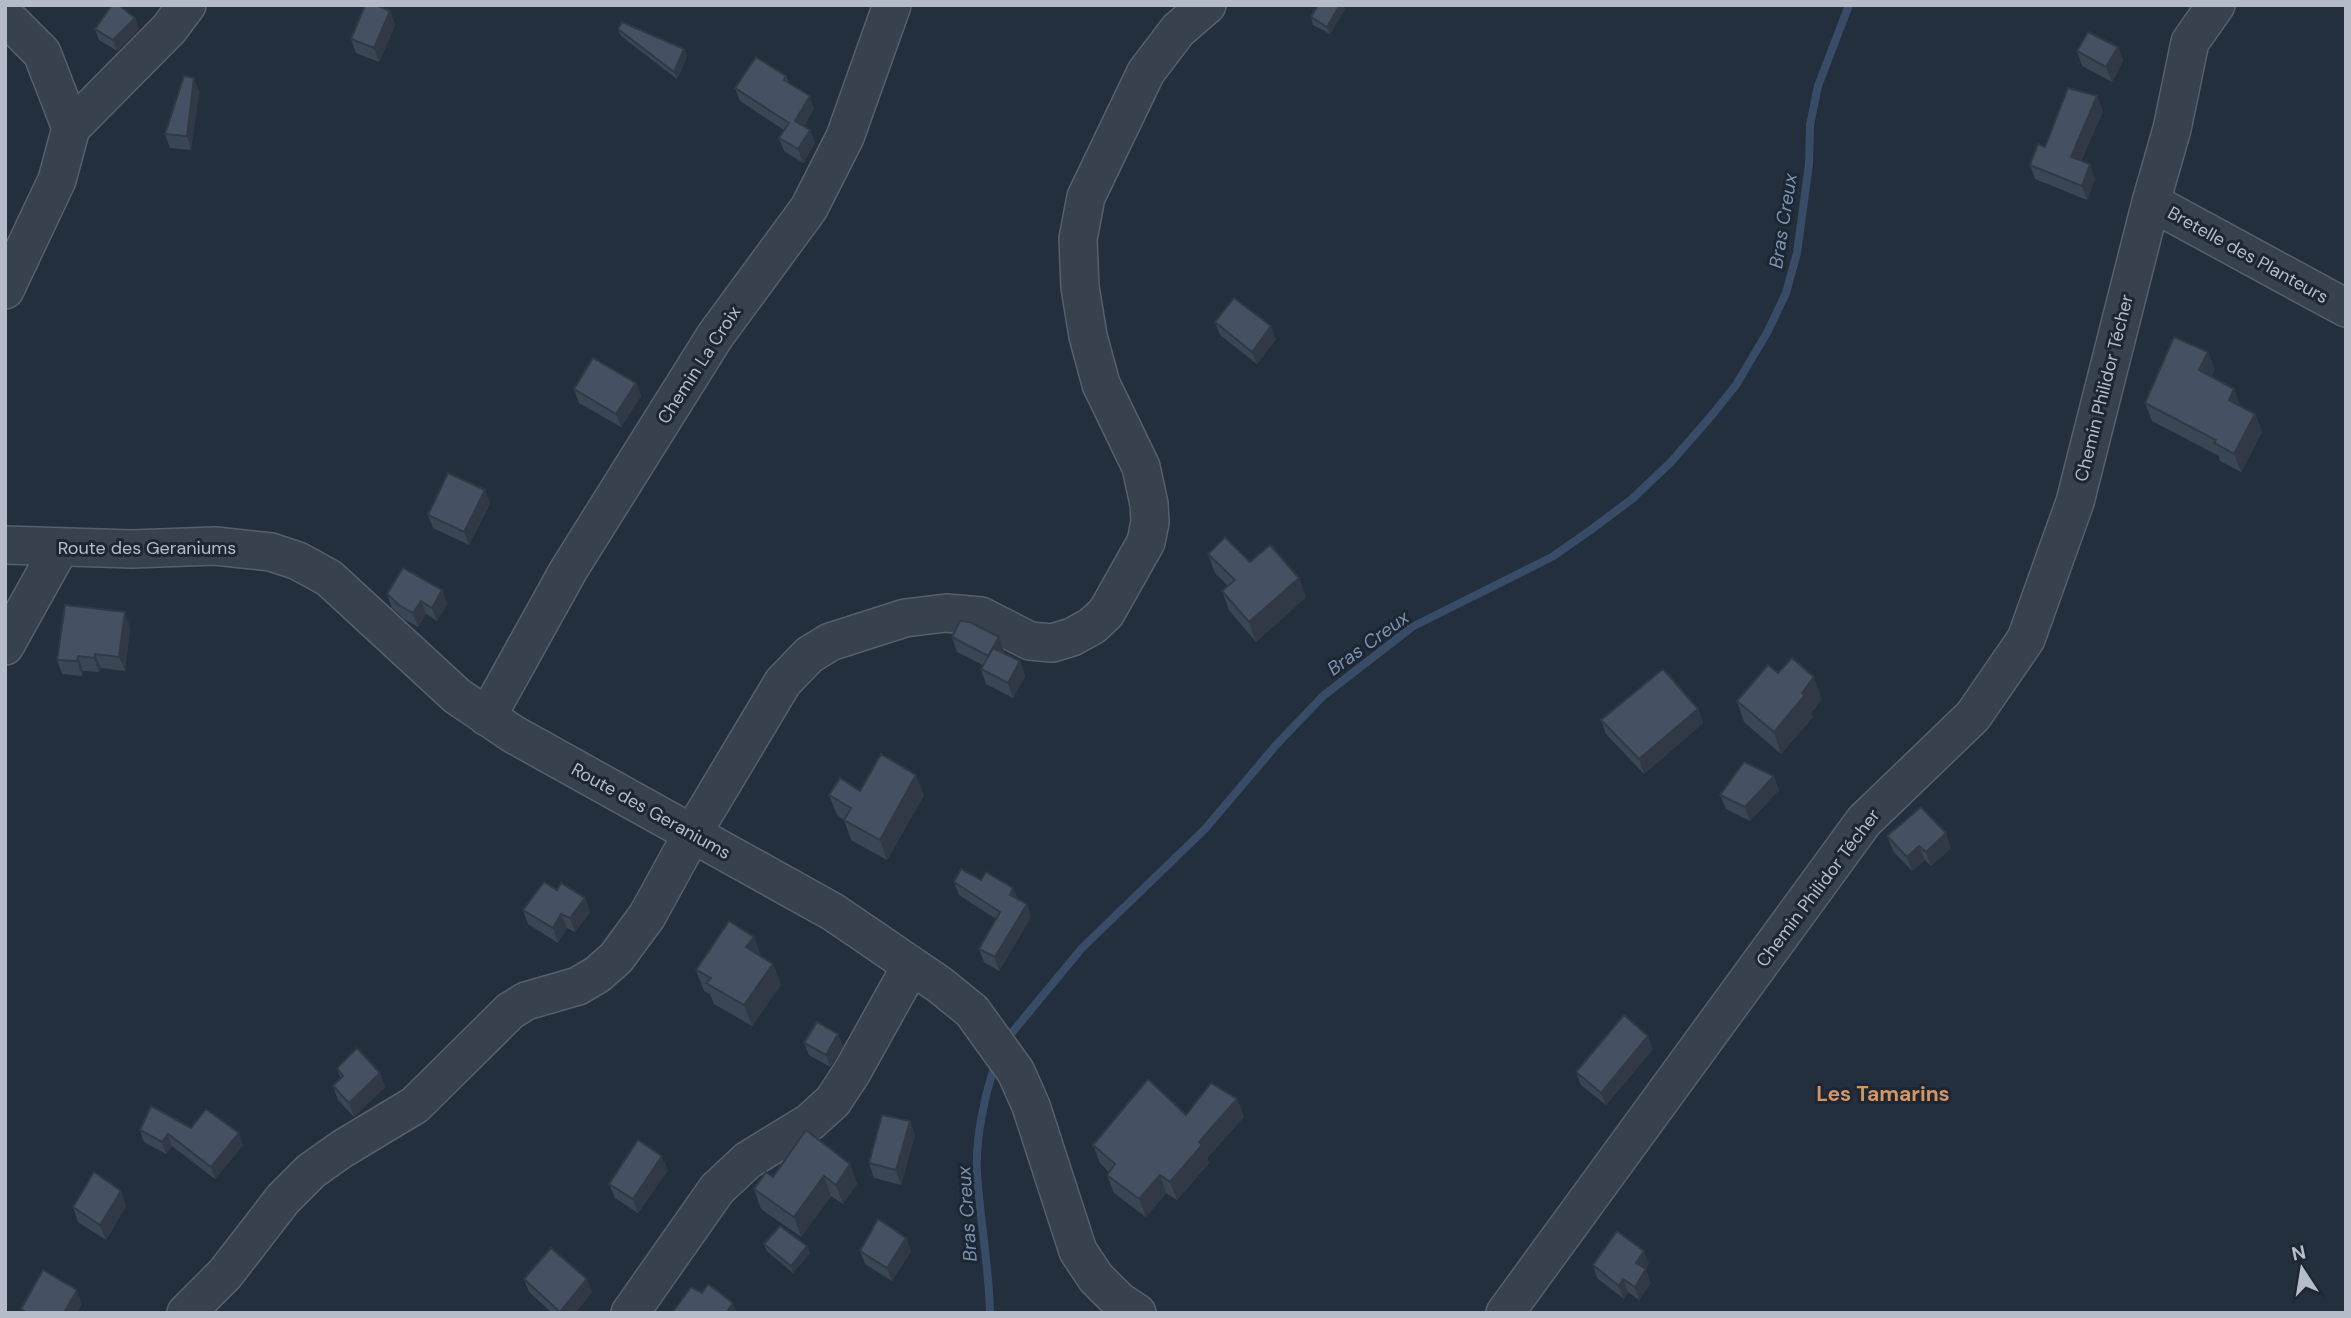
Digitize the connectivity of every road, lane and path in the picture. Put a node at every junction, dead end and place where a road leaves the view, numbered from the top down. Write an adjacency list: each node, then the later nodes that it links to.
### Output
1 (187, 5): 6 (street)
2 (892, 5): 13 (street, Chemin La Croix)
3 (1207, 5): 14 (street)
4 (2216, 5): 7 (street, Chemin Philidor Técher)
5 (5, 20): 6 (street)
6 (71, 128): 8 (street)
7 (2151, 202): 9 (street, Bretelle des Planteurs); 19 (street, Chemin Philidor Técher)
8 (5, 290)
9 (2346, 309)
10 (5, 545): 11 (street, Route des Geraniums)
11 (59, 549): 12 (street); 13 (street, Route des Geraniums)
12 (5, 646)
13 (487, 717): 14 (street, Route des Geraniums)
14 (692, 834): 15 (street, Route des Geraniums); 16 (street)
15 (911, 966): 17 (street); 18 (street, Route des Geraniums)
16 (186, 1313)
17 (630, 1313)
18 (1137, 1313)
19 (1505, 1313)

